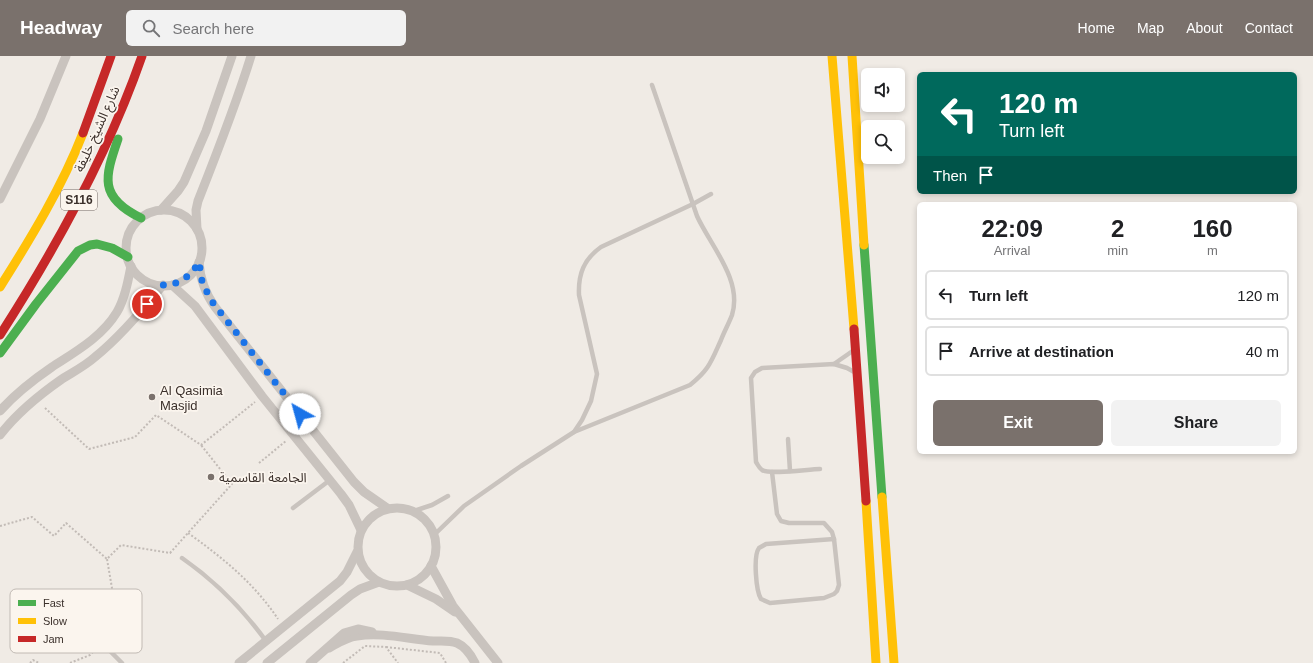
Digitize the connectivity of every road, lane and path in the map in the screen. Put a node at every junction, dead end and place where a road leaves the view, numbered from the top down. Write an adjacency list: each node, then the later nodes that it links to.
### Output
1 (66, 56): 11 (street)
2 (111, 56): 19 (main road, شارع الشيخ خليفة / S116)
3 (142, 56): 9 (main road, شارع الشيخ خليفة / S116)
4 (232, 56): 13 (street)
5 (251, 56): 15 (street)
6 (832, 56): 21 (main road)
7 (852, 56): 71 (main road)
8 (652, 85): 12 (lane)
9 (118, 117): 14 (main road); 20 (main road, شارع الشيخ خليفة / S116)
10 (711, 194): 12 (lane)
11 (0, 199)
12 (693, 204): 28 (lane); 28 (lane)
13 (161, 210): 14 (street); 15 (street)
14 (141, 218): 16 (street)
15 (197, 229): 17 (street)
16 (129, 261): 18 (street); 22 (main road); 27 (street)
17 (199, 262): 18 (street); 38 (street)
18 (167, 285): 25 (street); 29 (street)
19 (0, 287)
20 (0, 336)
21 (856, 348): 23 (lane); 24 (main road)
22 (0, 353)
23 (834, 364): 24 (lane); 34 (lane)
24 (858, 374): 70 (main road)
25 (262, 396): 31 (path); 35 (street)
26 (46, 408): 31 (path)
27 (0, 411)
28 (574, 432): 43 (lane)
29 (0, 435)
30 (788, 439): 33 (lane)
31 (201, 445): 42 (path)
32 (820, 468): 33 (lane)
33 (790, 471): 34 (lane)
34 (772, 472): 44 (lane)
35 (330, 480): 37 (lane); 41 (street)
36 (448, 496): 39 (lane)
37 (293, 508)
38 (387, 508): 39 (street); 41 (street)
39 (414, 511): 43 (street)
40 (0, 526): 47 (path)
41 (361, 530): 45 (street)
42 (188, 533): 47 (path); 53 (path)
43 (434, 535): 48 (street)
44 (834, 539): 44 (lane)
45 (358, 552): 49 (street); 53 (street)
46 (182, 558): 54 (lane)
47 (107, 559): 51 (path)
48 (431, 566): 50 (street); 52 (street)
49 (379, 582): 50 (street); 63 (street)
50 (407, 585): 52 (street)
51 (112, 589)
52 (462, 618): 69 (street)
53 (284, 627): 54 (street)
54 (266, 641): 62 (street)
55 (386, 647): 65 (path); 66 (path); 67 (path)
56 (92, 653): 60 (path)
57 (112, 653): 61 (lane)
58 (30, 663): 59 (path)
59 (39, 663)
60 (70, 663)
61 (122, 663)
62 (239, 663)
63 (268, 663)
64 (310, 663): 68 (street)
65 (343, 663)
66 (398, 663)
67 (446, 663)
68 (474, 663)
69 (498, 663)
70 (876, 663)
71 (894, 663)

